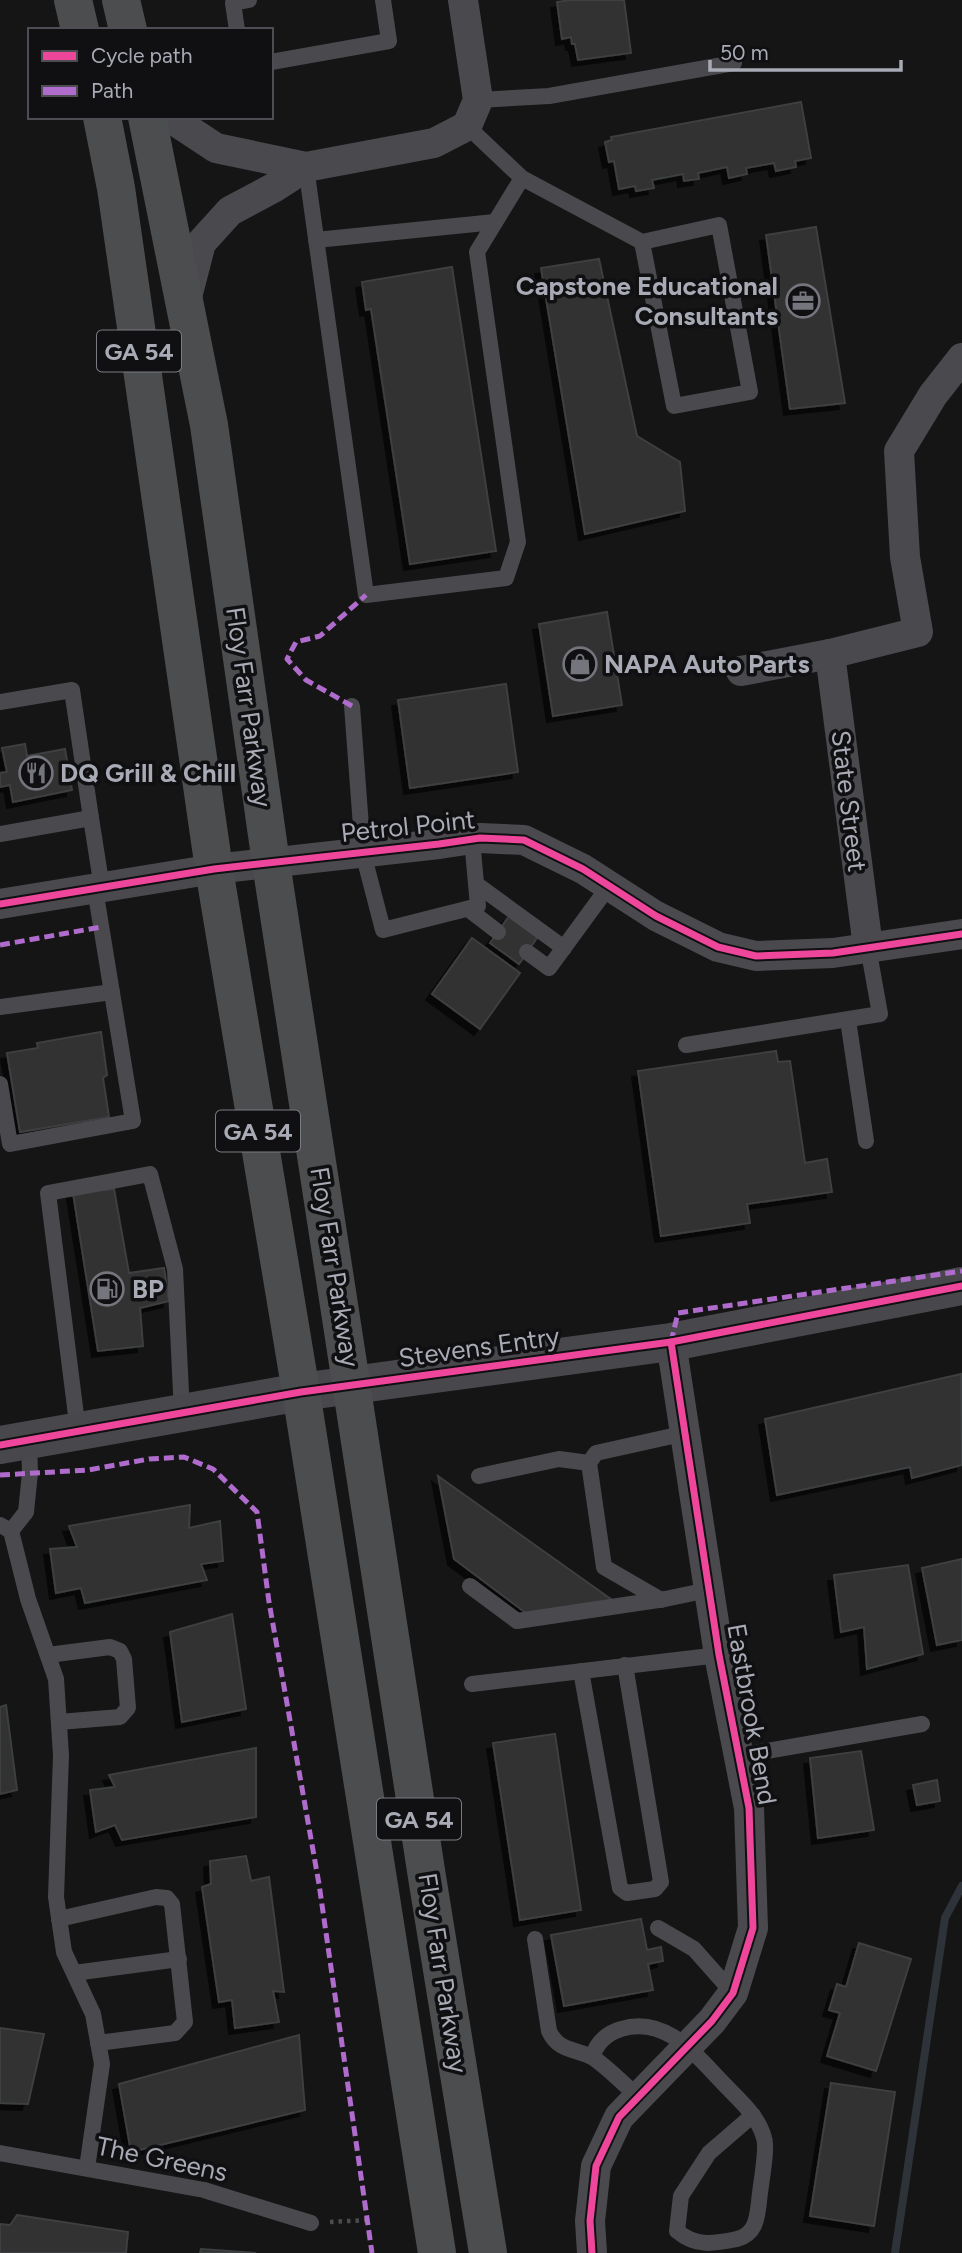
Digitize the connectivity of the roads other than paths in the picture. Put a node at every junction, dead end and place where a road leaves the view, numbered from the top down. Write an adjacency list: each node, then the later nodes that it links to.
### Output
1 (73, 0): 6 (main road)
2 (121, 0): 7 (main road)
3 (249, 0): 8 (lane)
4 (383, 0): 9 (lane)
5 (463, 0): 11 (street)
6 (80, 28)
7 (128, 28)
8 (237, 28)
9 (273, 62)
10 (734, 63): 11 (lane)
11 (473, 113): 15 (street); 16 (lane)
12 (102, 119): 31 (main road, Floy Farr Parkway / GA 54)
13 (148, 119): 20 (main road, Floy Farr Parkway / GA 54)
14 (172, 119): 15 (street)
15 (306, 167): 18 (lane); 20 (street)
16 (522, 178): 17 (lane); 19 (lane)
17 (495, 222): 18 (lane); 18 (lane)
18 (316, 240)
19 (642, 242): 19 (lane)
20 (186, 301): 30 (main road, Floy Farr Parkway / GA 54)
21 (962, 358): 22 (street)
22 (830, 654): 23 (street); 39 (street, State Street)
23 (741, 671)
24 (0, 702): 26 (lane)
25 (352, 706): 29 (lane)
26 (90, 818): 27 (lane); 34 (lane)
27 (0, 834)
28 (472, 839): 29 (street, Petrol Point); 32 (lane); 33 (street, Petrol Point)
29 (363, 853): 30 (street, Petrol Point); 36 (lane)
30 (271, 863): 31 (street, Petrol Point); 50 (main road, Floy Farr Parkway / GA 54)
31 (214, 869): 34 (street, Petrol Point); 51 (main road, Floy Farr Parkway / GA 54)
32 (476, 884): 36 (lane); 40 (lane)
33 (609, 886): 39 (street, Petrol Point); 40 (lane)
34 (98, 888): 35 (street, Petrol Point); 42 (lane)
35 (0, 904)
36 (468, 909): 37 (lane)
37 (498, 932)
38 (962, 934): 39 (street, Petrol Point)
39 (869, 947): 44 (lane)
40 (564, 948): 41 (lane)
41 (527, 952)
42 (112, 992): 43 (lane); 46 (lane)
43 (0, 1007)
44 (848, 1020): 45 (lane); 47 (lane)
45 (686, 1045)
46 (0, 1084)
47 (866, 1141)
48 (962, 1286): 49 (street, Stevens Entry)
49 (671, 1342): 50 (street, Stevens Entry); 54 (street, Eastbrook Bend)
50 (354, 1385): 51 (street, Stevens Entry); 85 (main road, Floy Farr Parkway / GA 54)
51 (301, 1392): 52 (street, Stevens Entry); 84 (main road, Floy Farr Parkway / GA 54)
52 (182, 1413): 53 (street, Stevens Entry); 53 (lane)
53 (78, 1431): 55 (street, Stevens Entry)
54 (686, 1433): 56 (lane); 60 (street, Eastbrook Bend)
55 (14, 1442): 58 (lane)
56 (589, 1463): 57 (lane); 61 (lane)
57 (479, 1476)
58 (6, 1528): 62 (lane)
59 (470, 1586): 61 (lane)
60 (708, 1590): 61 (lane); 63 (street, Eastbrook Bend)
61 (661, 1600)
62 (48, 1655): 67 (lane); 67 (lane)
63 (719, 1655): 64 (lane); 69 (street, Eastbrook Bend)
64 (625, 1665): 65 (lane); 65 (lane)
65 (582, 1671): 66 (lane)
66 (472, 1684)
67 (59, 1722): 70 (lane)
68 (922, 1724): 69 (lane)
69 (738, 1756): 75 (street, Eastbrook Bend)
70 (59, 1919): 73 (lane); 74 (lane)
71 (658, 1928): 75 (lane)
72 (535, 1939): 78 (lane)
73 (179, 1959): 74 (lane); 76 (lane)
74 (74, 1973): 76 (lane)
75 (733, 1993): 77 (street, Eastbrook Bend)
76 (98, 2043): 82 (lane)
77 (687, 2046): 78 (lane); 79 (street, Eastbrook Bend); 80 (lane)
78 (592, 2057): 79 (lane)
79 (638, 2096): 86 (street, Eastbrook Bend)
80 (753, 2115): 80 (lane)
81 (0, 2152): 82 (lane, The Greens)
82 (87, 2168): 83 (lane, The Greens)
83 (312, 2223)
84 (437, 2253)
85 (488, 2253)
86 (592, 2253)

